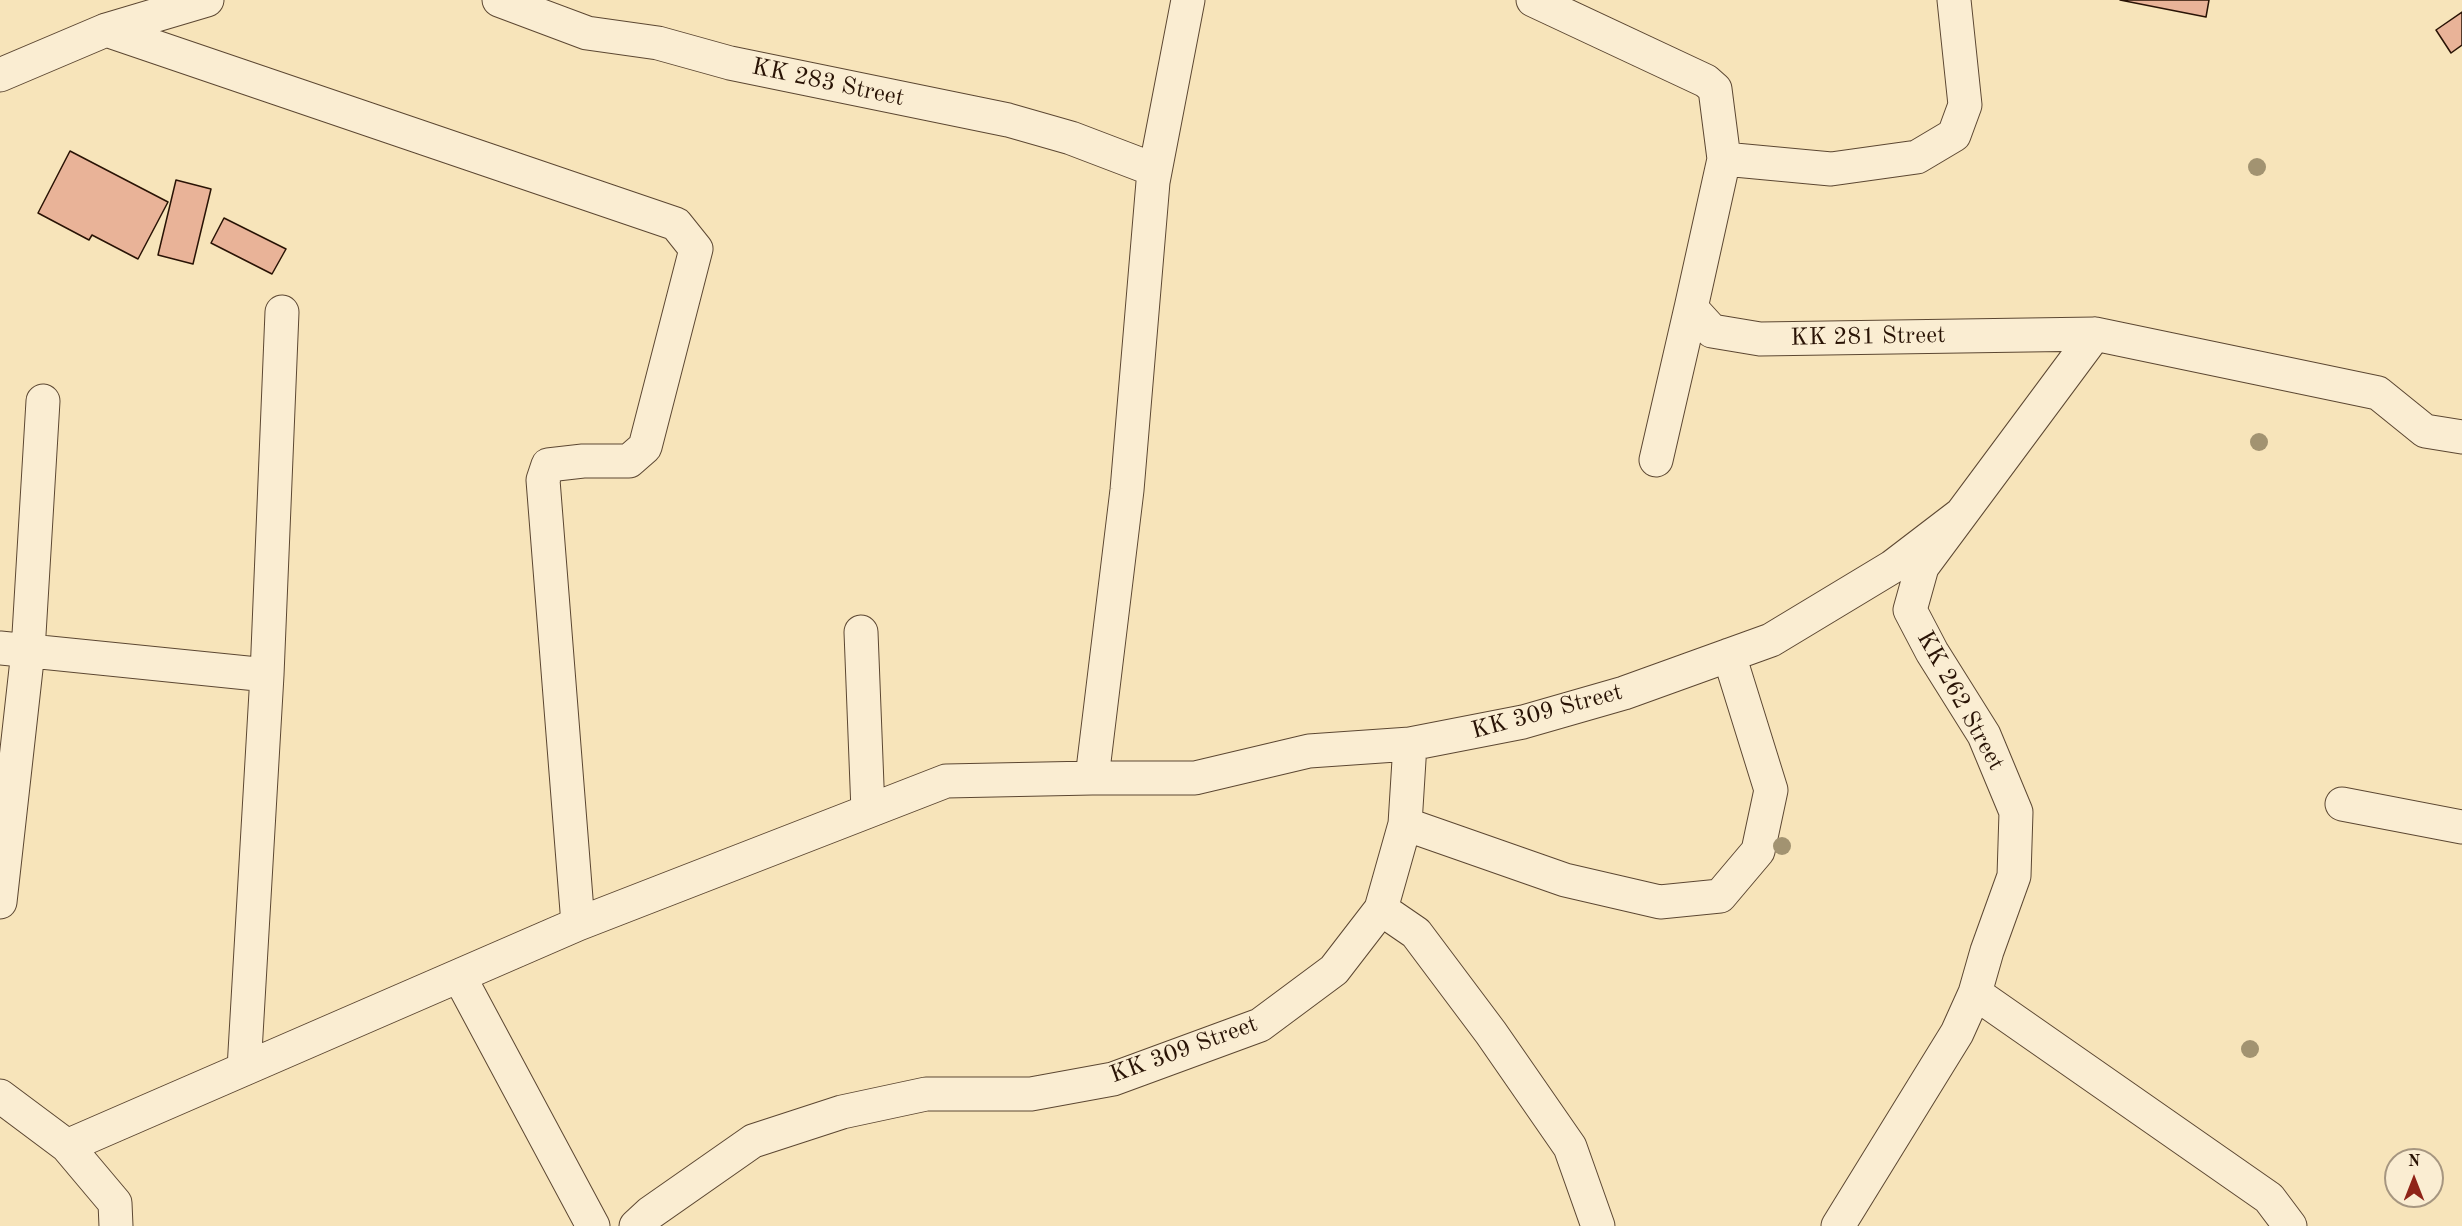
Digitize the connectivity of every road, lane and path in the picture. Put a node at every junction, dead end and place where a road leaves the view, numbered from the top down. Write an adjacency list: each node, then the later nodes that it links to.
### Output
1 (207, 0): 6 (street)
2 (499, 0): 9 (street, KK 283 Street)
3 (1188, 0): 9 (street)
4 (1533, 0): 8 (street)
5 (1954, 0): 8 (street)
6 (106, 30): 7 (street); 29 (street)
7 (0, 75)
8 (1724, 159): 10 (street)
9 (1155, 170): 22 (street)
10 (1691, 308): 12 (street, KK 281 Street); 15 (street)
11 (282, 312): 20 (street)
12 (2095, 334): 14 (street, KK 281 Street); 16 (street, KK 262 Street)
13 (43, 401): 18 (street)
14 (2462, 437)
15 (1656, 460)
16 (1960, 515): 19 (street, KK 309 Street); 31 (street, KK 262 Street)
17 (861, 632): 24 (street)
18 (14, 650): 20 (street); 27 (street)
19 (1729, 655): 21 (street, KK 309 Street); 25 (street)
20 (267, 675): 32 (street)
21 (1410, 744): 22 (street); 25 (street, KK 309 Street)
22 (1092, 778): 24 (street)
23 (2342, 804): 26 (street)
24 (868, 811): 29 (street)
25 (1405, 824): 28 (street, KK 309 Street)
26 (2462, 827)
27 (0, 903)
28 (1381, 909): 37 (street, KK 309 Street); 38 (street)
29 (578, 924): 30 (street)
30 (459, 976): 32 (street); 36 (street)
31 (1975, 993): 39 (street, KK 262 Street); 40 (street)
32 (244, 1069): 34 (street)
33 (0, 1096): 34 (street)
34 (67, 1146): 35 (street)
35 (116, 1226)
36 (593, 1226)
37 (636, 1226)
38 (1598, 1226)
39 (1838, 1226)
40 (2290, 1226)

